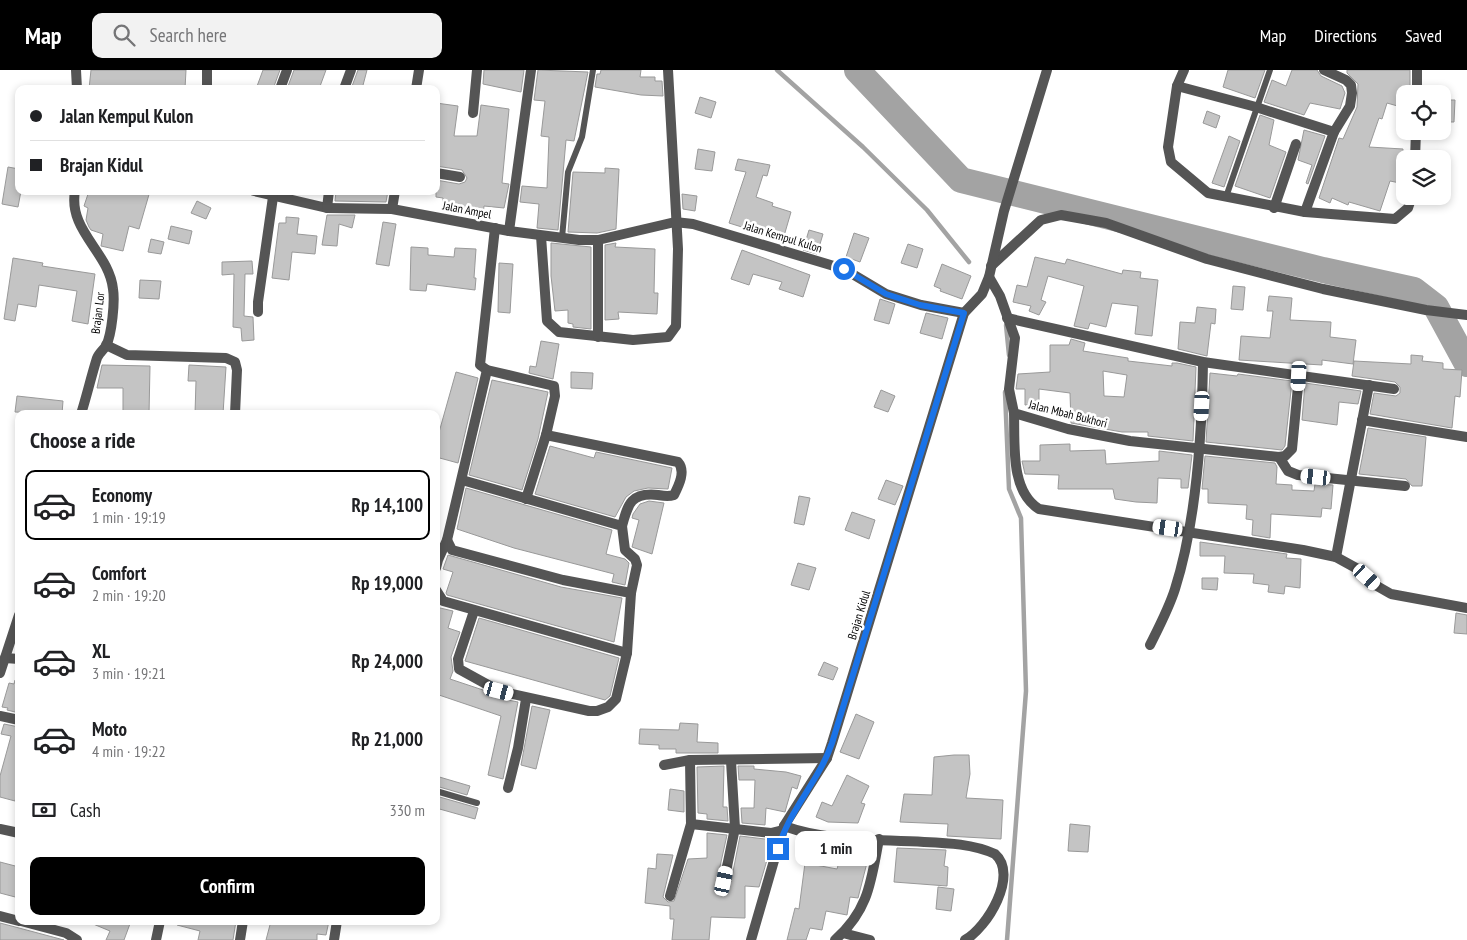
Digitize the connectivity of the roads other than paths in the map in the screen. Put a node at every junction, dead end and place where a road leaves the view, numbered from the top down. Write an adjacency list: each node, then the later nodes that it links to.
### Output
1 (76, 70): 15 (street)
2 (207, 70): 16 (street)
3 (287, 70): 17 (street)
4 (351, 70): 18 (street)
5 (419, 70): 19 (street)
6 (477, 70): 23 (street)
7 (531, 70): 41 (street)
8 (593, 70): 43 (lane)
9 (668, 70): 39 (street)
10 (1047, 70): 45 (street)
11 (1184, 70): 21 (street)
12 (1270, 70): 22 (lane)
13 (1324, 70): 24 (street)
14 (1418, 70): 20 (street)
15 (77, 85)
16 (207, 85)
17 (281, 85)
18 (345, 85)
19 (417, 85)
20 (1417, 85)
21 (1177, 86): 22 (street); 33 (street)
22 (1256, 106): 24 (street); 33 (lane)
23 (473, 113)
24 (1334, 132): 38 (street)
25 (1296, 144): 36 (street)
26 (440, 174): 27 (street)
27 (460, 177)
28 (75, 195): 52 (street, Brajan Lor)
29 (267, 195): 32 (street, Jalan Ampel)
30 (329, 195): 35 (street)
31 (394, 195): 37 (street)
32 (273, 197): 35 (street, Jalan Ampel); 47 (street)
33 (1226, 197): 36 (street)
34 (1409, 205): 38 (street)
35 (327, 208): 37 (street, Jalan Ampel)
36 (1274, 208): 38 (street)
37 (392, 209): 40 (street, Jalan Ampel)
38 (1304, 212)
39 (675, 222): 44 (street, Jalan Ampel); 48 (street, Jalan Kempul Kulon); 51 (street)
40 (495, 228): 41 (street, Jalan Ampel); 54 (street)
41 (509, 231): 42 (street, Jalan Ampel)
42 (541, 236): 43 (street, Jalan Ampel); 51 (street)
43 (562, 238): 44 (street, Jalan Ampel)
44 (598, 240): 51 (street)
45 (991, 266): 46 (street); 49 (street)
46 (989, 277): 48 (street, Brajan Kidul); 50 (street, Jalan Mbah Bukhori)
47 (258, 312)
48 (964, 313): 88 (street, Brajan Kidul)
49 (1467, 315)
50 (1008, 318): 53 (street); 60 (street, Jalan Mbah Bukhori)
51 (598, 337)
52 (106, 345): 58 (street, Brajan Lor); 59 (street)
53 (1203, 362): 55 (street); 64 (street)
54 (487, 370): 62 (street); 66 (street)
55 (1299, 376): 56 (street); 65 (street)
56 (1369, 386): 57 (street); 61 (street)
57 (1394, 389)
58 (82, 410)
59 (235, 410)
60 (1014, 413): 64 (street, Jalan Mbah Bukhori); 71 (street)
61 (1362, 420): 63 (street); 67 (street)
62 (546, 435): 69 (street); 70 (street)
63 (1467, 437)
64 (1198, 450): 65 (street, Jalan Mbah Bukhori); 71 (street)
65 (1279, 458): 67 (street)
66 (462, 480): 69 (street); 72 (street)
67 (1351, 481): 68 (street); 74 (street)
68 (1405, 486)
69 (526, 499): 70 (street)
70 (622, 526): 75 (street)
71 (1188, 531): 74 (street); 80 (street)
72 (447, 540): 73 (street); 75 (street)
73 (440, 556)
74 (1336, 558): 77 (street)
75 (631, 593): 81 (street)
76 (440, 596): 78 (street)
77 (1467, 608)
78 (474, 611): 81 (street); 85 (street)
79 (15, 627): 82 (street)
80 (1150, 645)
81 (628, 653): 85 (street)
82 (5, 658): 83 (street); 84 (street)
83 (15, 659)
84 (0, 673)
85 (526, 699): 92 (street)
86 (0, 716): 87 (street)
87 (15, 719)
88 (827, 758): 90 (street); 97 (street, Brajan Kidul)
89 (690, 760): 90 (street); 91 (street); 95 (street)
90 (731, 761): 96 (street)
91 (664, 765)
92 (508, 788)
93 (440, 792): 94 (lane)
94 (477, 802)
95 (691, 824): 96 (street); 102 (street)
96 (735, 828): 97 (street); 101 (street)
97 (784, 828): 100 (street); 114 (street, Brajan Kidul)
98 (0, 829): 99 (street)
99 (15, 832)
100 (879, 839): 109 (street); 117 (street)
101 (724, 881)
102 (670, 896)
103 (0, 916): 104 (street)
104 (15, 920)
105 (35, 925): 110 (street)
106 (159, 925): 111 (street)
107 (242, 925): 112 (street)
108 (336, 925): 113 (street)
109 (844, 933): 115 (street); 116 (street)
110 (77, 940)
111 (156, 940)
112 (240, 940)
113 (334, 940)
114 (751, 940)
115 (835, 940)
116 (870, 940)
117 (965, 940)

